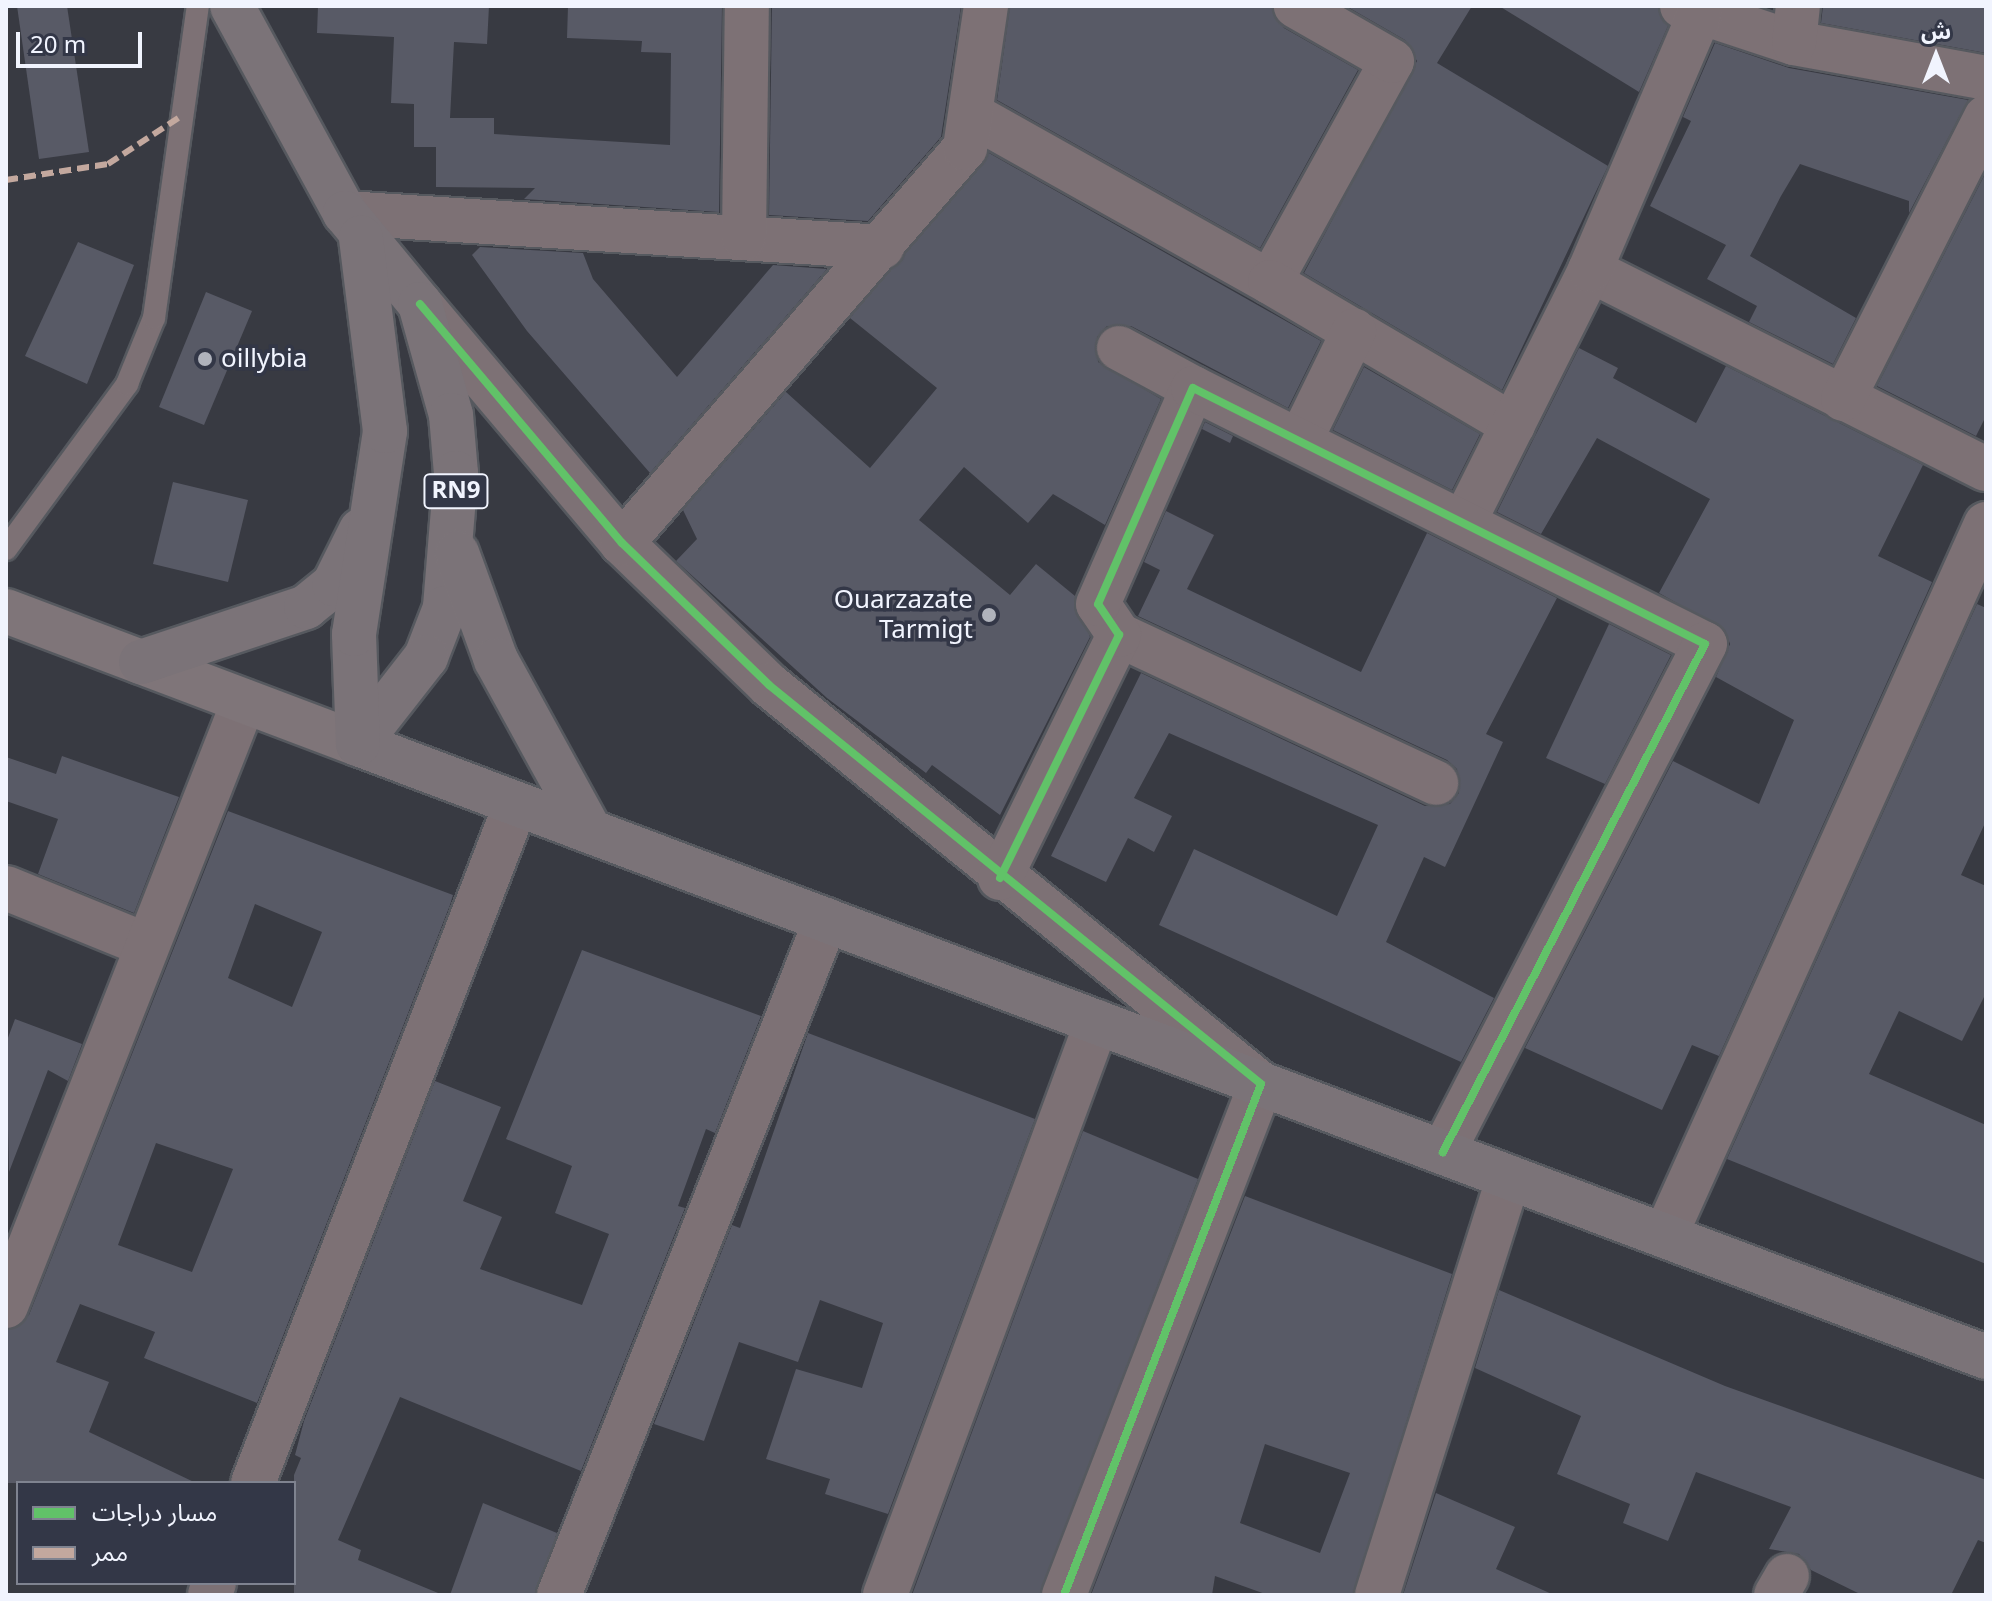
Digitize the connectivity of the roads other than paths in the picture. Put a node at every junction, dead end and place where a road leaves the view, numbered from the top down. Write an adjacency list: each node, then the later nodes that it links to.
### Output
1 (198, 6): 29 (lane)
2 (232, 6): 11 (main road, RN9)
3 (747, 6): 12 (street)
4 (986, 6): 9 (street)
5 (1296, 6): 15 (street)
6 (1690, 11): 7 (street); 14 (street)
7 (1796, 24): 8 (street)
8 (1986, 78)
9 (974, 116): 13 (street); 15 (street)
10 (1986, 117): 20 (street)
11 (353, 225): 12 (street); 16 (main road, RN9); 24 (main road, RN9)
12 (744, 238): 13 (street)
13 (882, 247): 27 (street)
14 (1590, 270): 20 (street); 21 (street)
15 (1270, 282): 17 (street)
16 (420, 304): 27 (street); 28 (main road, RN9)
17 (1354, 331): 21 (street); 22 (street)
18 (1119, 348): 19 (street)
19 (1193, 388): 22 (street); 31 (street)
20 (1843, 399): 23 (street)
21 (1513, 425): 25 (street)
22 (1300, 441): 25 (street)
23 (1986, 469)
24 (381, 489): 32 (main road); 34 (main road, RN9)
25 (1464, 522): 44 (street)
26 (1986, 524): 46 (street)
27 (622, 543): 38 (street)
28 (454, 545): 34 (main road, RN9); 37 (main road)
29 (6, 549)
30 (6, 611): 32 (street)
31 (1119, 635): 35 (street); 38 (street)
32 (141, 662): 33 (street)
33 (244, 701): 34 (street); 41 (street)
34 (358, 744): 36 (main road)
35 (1436, 783)
36 (516, 804): 37 (main road); 49 (street)
37 (590, 831): 40 (main road)
38 (1000, 878): 43 (street)
39 (6, 888): 41 (street)
40 (826, 920): 42 (main road); 50 (street)
41 (144, 944): 47 (street)
42 (1097, 1022): 43 (main road); 51 (street)
43 (1261, 1084): 44 (main road); 52 (street)
44 (1443, 1152): 45 (main road)
45 (1509, 1177): 46 (main road); 53 (street)
46 (1665, 1236): 48 (main road)
47 (6, 1306)
48 (1986, 1357)
49 (254, 1481)
50 (559, 1595)
51 (885, 1595)
52 (1064, 1595)
53 (1377, 1595)

